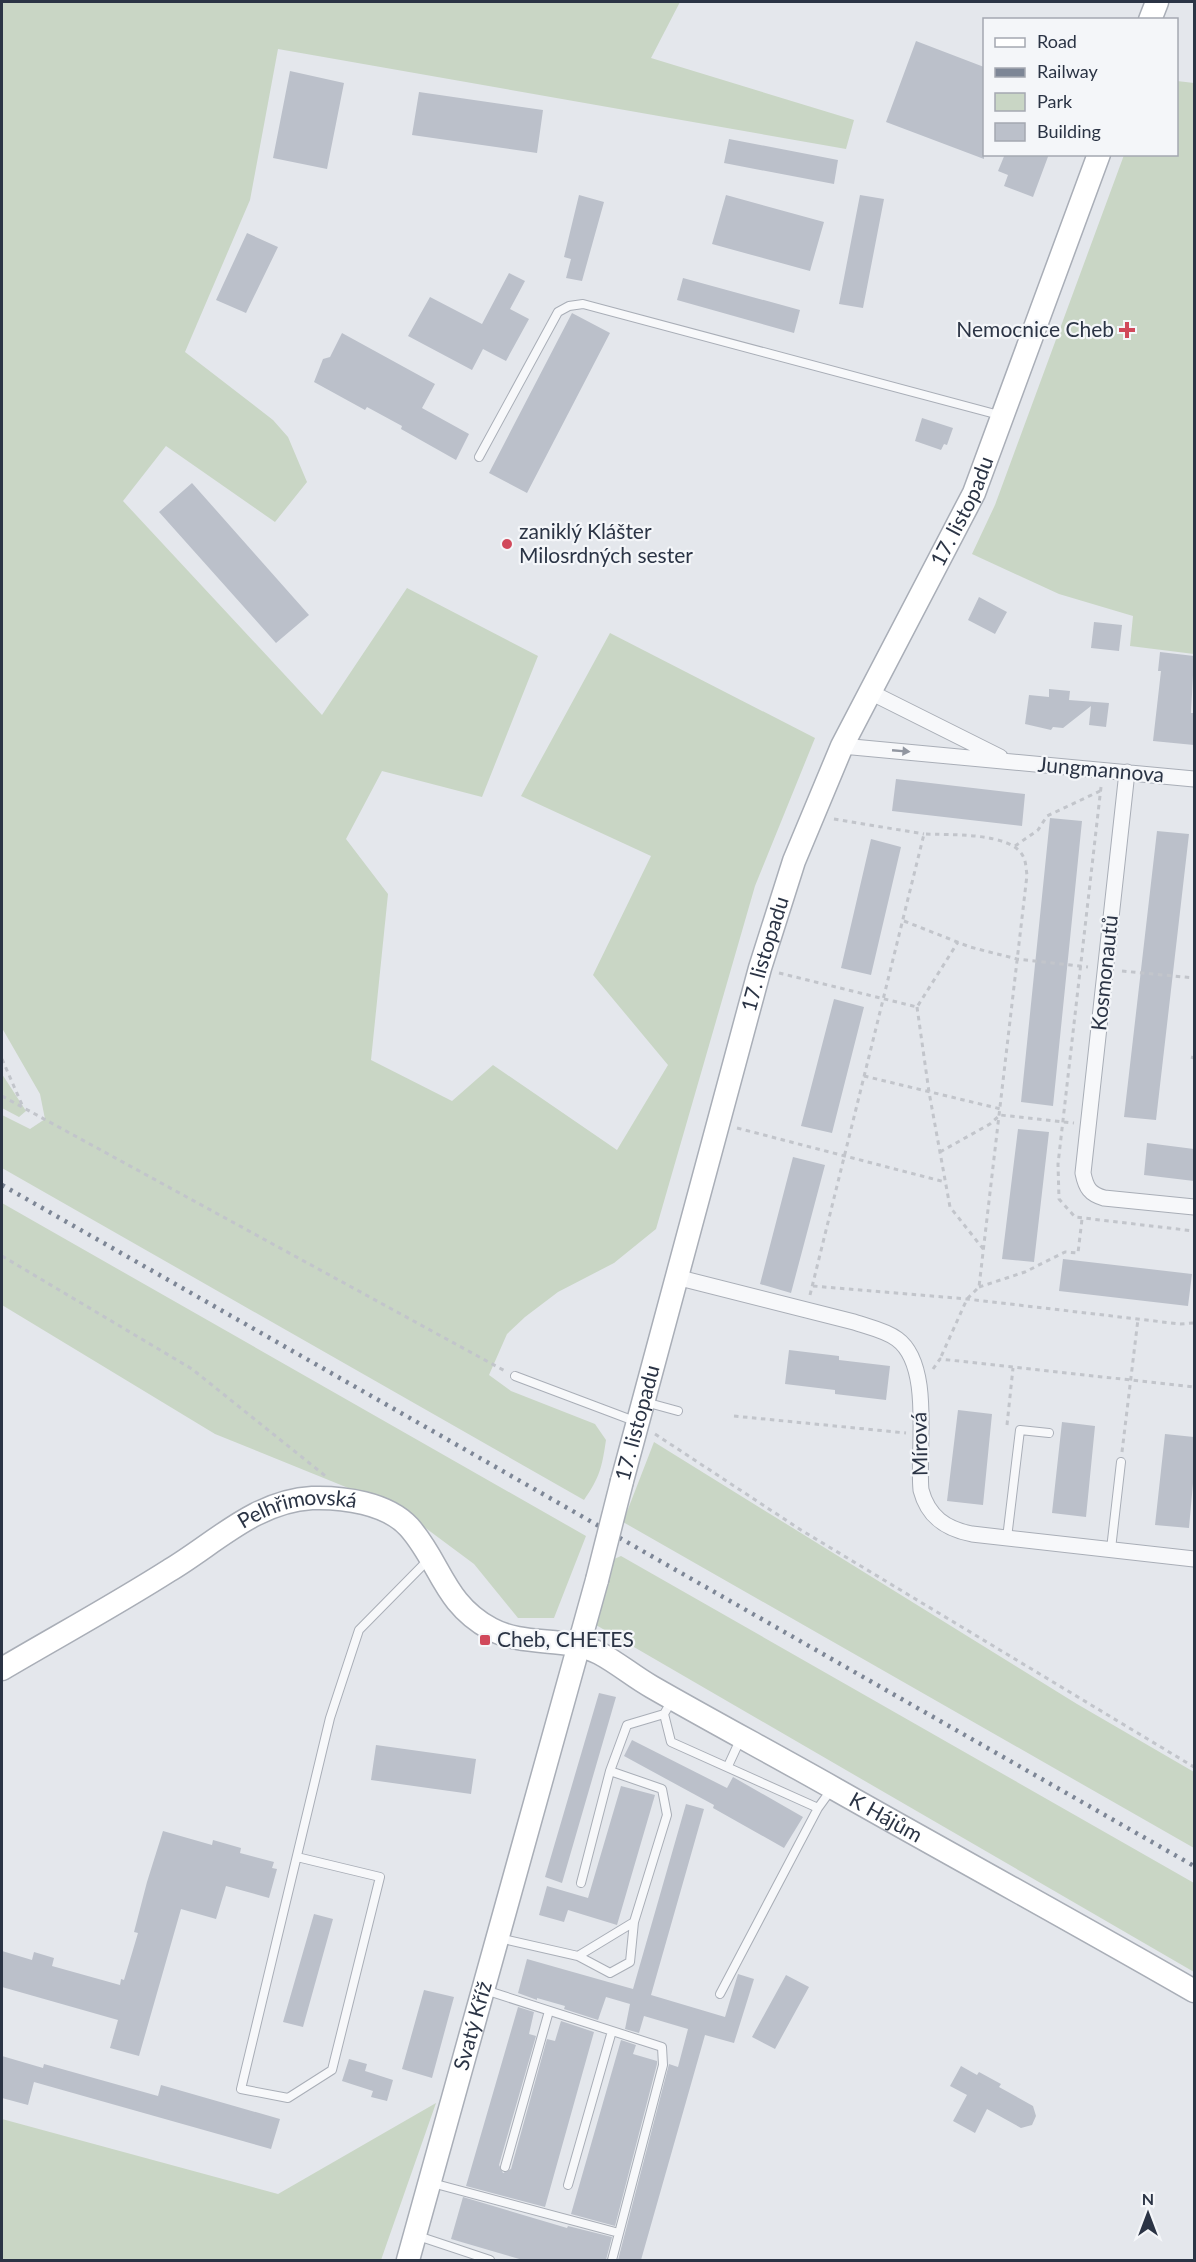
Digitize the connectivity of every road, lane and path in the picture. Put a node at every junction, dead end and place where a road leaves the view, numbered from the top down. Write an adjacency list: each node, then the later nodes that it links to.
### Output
1 (1157, 2): 2 (street)
2 (1151, 18)
3 (1098, 156): 4 (street, 17. listopadu)
4 (1004, 417): 5 (lane); 6 (street, 17. listopadu)
5 (478, 457)
6 (870, 692): 7 (street, 17. listopadu); 8 (street, Jungmannova)
7 (842, 746): 8 (street, Jungmannova, one-way to 8); 13 (street, 17. listopadu)
8 (1008, 762): 9 (street, Jungmannova)
9 (1102, 770): 10 (street, Jungmannova); 12 (path)
10 (1127, 772): 11 (street, Jungmannova); 21 (street, Kosmonautů)
11 (1194, 779)
12 (1100, 791): 15 (path); 19 (path)
13 (812, 816): 14 (path); 20 (street, 17. listopadu)
14 (924, 834): 15 (path); 16 (path)
15 (1015, 846): 18 (path)
16 (904, 921): 17 (path); 23 (path)
17 (958, 942): 18 (path); 24 (path)
18 (1017, 959): 19 (path); 30 (path)
19 (1080, 966): 21 (path); 32 (path)
20 (760, 968): 23 (path); 33 (street, 17. listopadu)
21 (1106, 969): 22 (path); 34 (street, Kosmonautů)
22 (1194, 978)
23 (884, 999): 24 (path); 26 (path)
24 (917, 1008): 27 (path)
25 (2, 1059): 29 (path)
26 (864, 1076): 27 (path); 36 (path)
27 (929, 1092): 30 (path); 35 (path)
28 (2, 1096): 29 (path)
29 (23, 1107): 51 (path)
30 (1001, 1109): 31 (path)
31 (1000, 1115): 32 (path); 35 (path); 41 (path)
32 (1063, 1122): 34 (path); 39 (path)
33 (718, 1123): 36 (path); 43 (street, 17. listopadu)
34 (1088, 1125): 38 (street, Kosmonautů)
35 (940, 1152): 37 (path)
36 (844, 1157): 37 (path); 44 (path)
37 (945, 1182): 41 (path)
38 (1194, 1207)
39 (1082, 1219): 40 (path); 45 (path)
40 (1194, 1231)
41 (984, 1250): 45 (path)
42 (2, 1256): 61 (path)
43 (676, 1277): 47 (street, Mírová); 56 (street, 17. listopadu)
44 (813, 1286): 46 (path); 47 (path)
45 (979, 1287): 46 (path)
46 (967, 1299): 48 (path); 50 (path)
47 (806, 1311): 53 (street, Mírová)
48 (1138, 1319): 49 (path); 52 (path)
49 (1194, 1323)
50 (940, 1359): 52 (path); 53 (path)
51 (514, 1377): 56 (lane)
52 (1131, 1380): 54 (path); 60 (path)
53 (920, 1386): 59 (street, Mírová)
54 (1194, 1387)
55 (678, 1411): 56 (lane)
56 (640, 1412): 66 (street, 17. listopadu, bridge); 71 (path)
57 (734, 1416): 59 (path)
58 (1049, 1433): 62 (lane)
59 (920, 1435): 62 (street, Mírová)
60 (1121, 1462): 63 (lane)
61 (330, 1480)
62 (1007, 1538): 63 (street, Mírová)
63 (1111, 1549): 65 (street, Mírová)
64 (429, 1559): 66 (street, Pelhřimovská); 67 (street, Pelhřimovská); 76 (lane)
65 (1194, 1559)
66 (577, 1646): 68 (street, K Hájům); 74 (street, 17. listopadu)
67 (2, 1669)
68 (668, 1706): 69 (street, K Hájům); 70 (lane); 72 (lane)
69 (742, 1735): 70 (lane); 73 (street, K Hájům)
70 (728, 1766): 75 (lane)
71 (1194, 1767)
72 (610, 1772): 77 (lane); 78 (lane)
73 (833, 1788): 75 (lane); 82 (street, K Hájům)
74 (538, 1792): 79 (street, Svatý Kříž)
75 (819, 1808): 83 (lane)
76 (297, 1857): 76 (lane)
77 (581, 1883)
78 (634, 1922): 80 (lane); 80 (lane)
79 (498, 1938): 80 (lane); 81 (street, Svatý Kříž)
80 (578, 1956)
81 (483, 1990): 84 (lane); 87 (street, Svatý Kříž)
82 (1194, 1991)
83 (720, 1994)
84 (549, 2011): 85 (lane); 86 (lane)
85 (612, 2031): 88 (lane); 89 (lane)
86 (505, 2167)
87 (430, 2182): 89 (lane); 90 (street, Svatý Kříž)
88 (568, 2185)
89 (619, 2234): 93 (lane)
90 (415, 2235): 91 (street, Svatý Kříž); 92 (lane)
91 (408, 2260)
92 (490, 2260)
93 (612, 2260)

